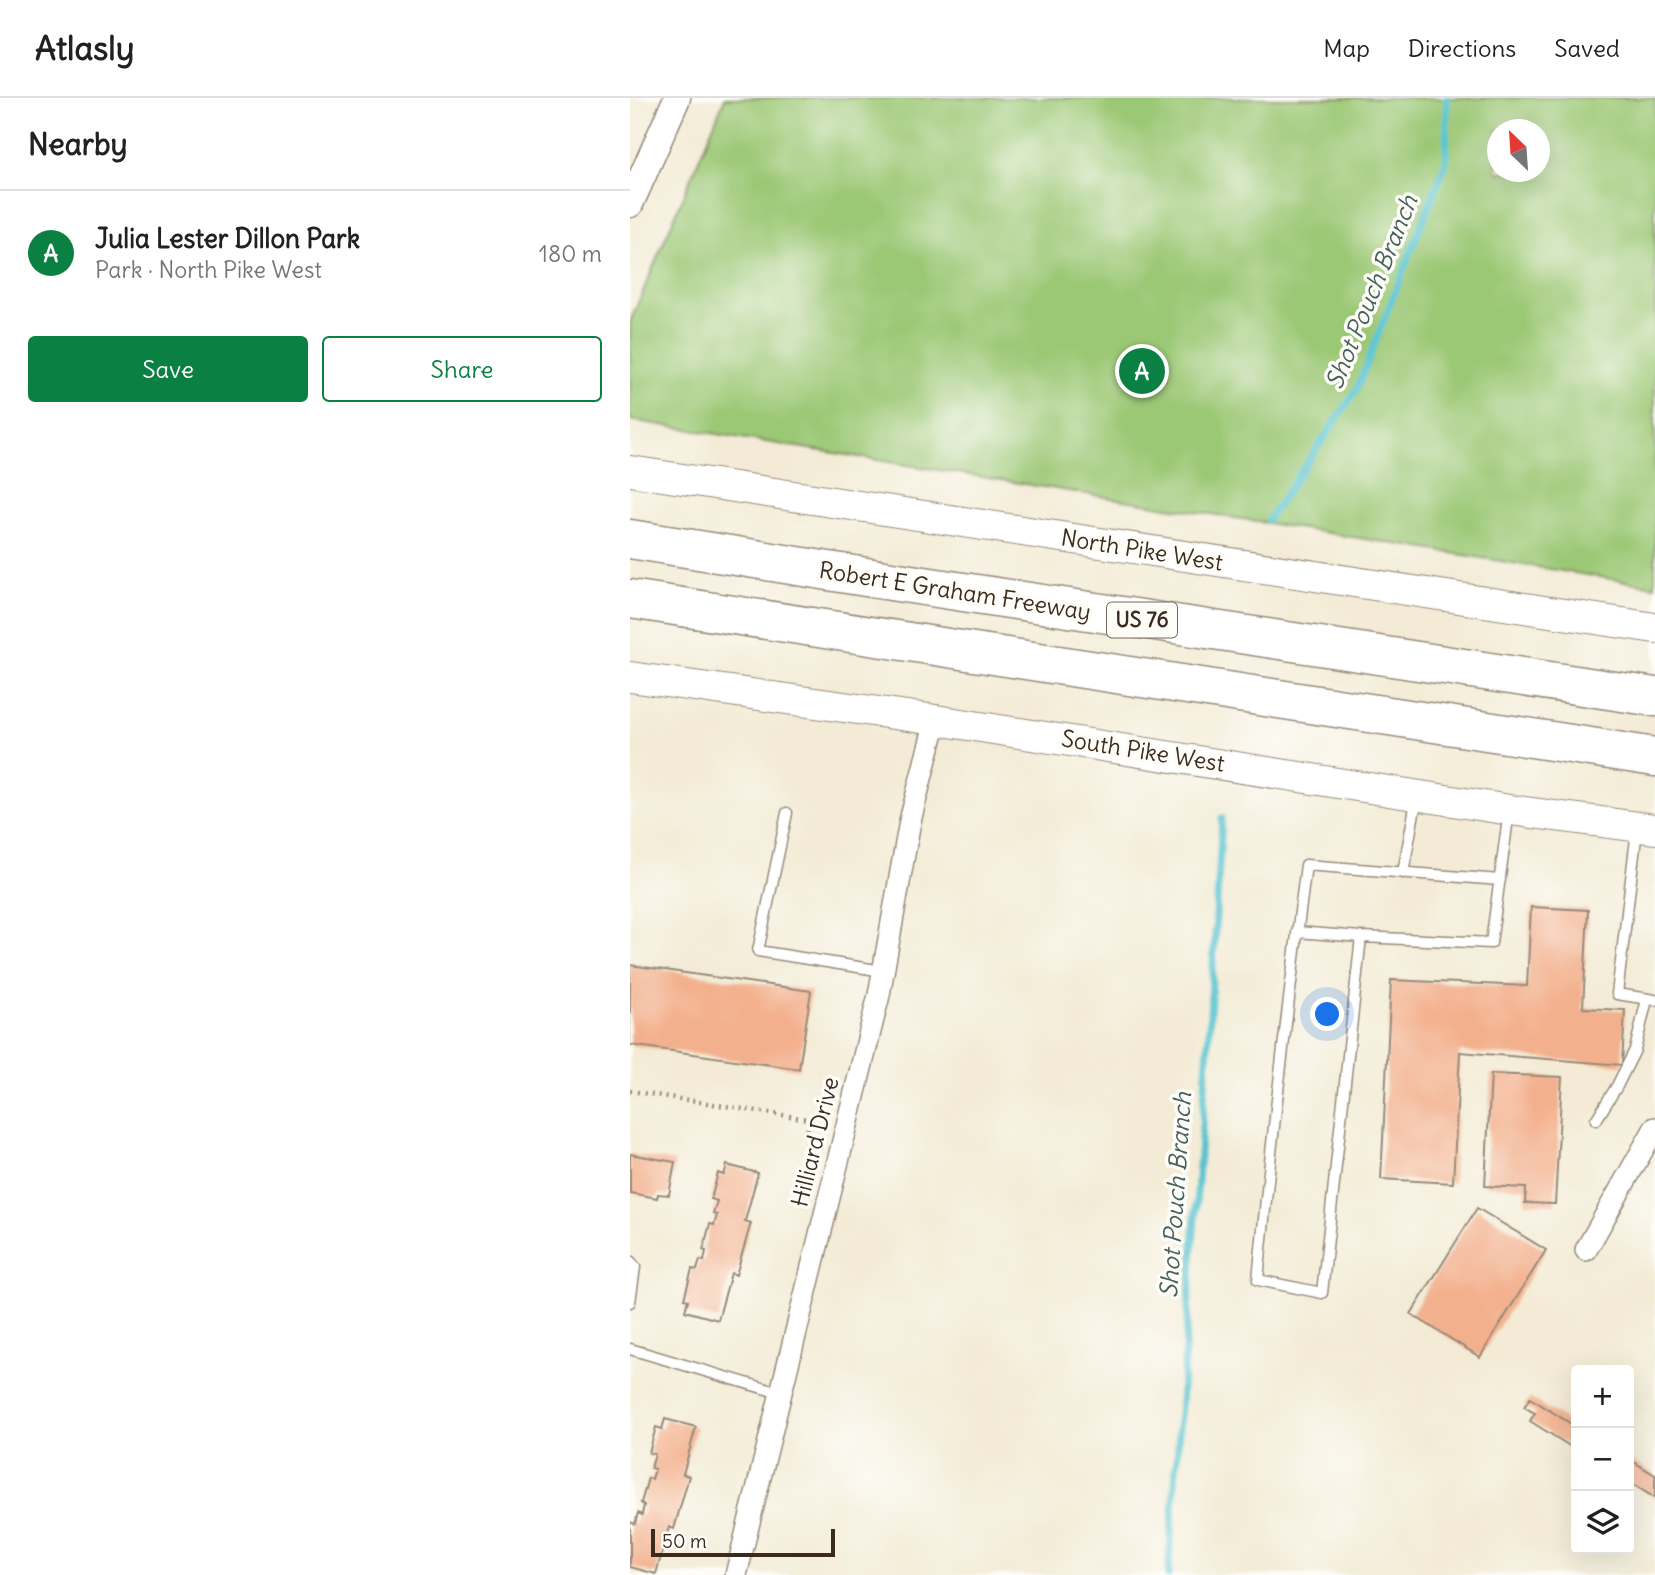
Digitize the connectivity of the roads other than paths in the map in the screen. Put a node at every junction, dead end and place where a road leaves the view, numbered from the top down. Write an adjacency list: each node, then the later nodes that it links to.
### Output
1 (677, 98): 2 (street)
2 (630, 204)
3 (630, 471): 6 (main road, North Pike West)
4 (630, 539): 8 (highway, Robert E Graham Freeway / US 76)
5 (630, 599): 10 (highway)
6 (1655, 628)
7 (630, 677): 9 (main road, South Pike West)
8 (1655, 697)
9 (936, 720): 11 (main road, South Pike West); 19 (street, Hilliard Drive)
10 (1655, 757)
11 (1417, 793): 12 (main road, South Pike West); 15 (lane)
12 (1510, 810): 14 (main road, South Pike West); 16 (lane)
13 (787, 813): 19 (lane)
14 (1646, 828): 20 (lane)
15 (1403, 873): 16 (lane); 17 (lane)
16 (1500, 880): 18 (lane)
17 (1297, 932): 18 (lane); 18 (lane)
18 (1361, 937)
19 (883, 971): 27 (street, Hilliard Drive)
20 (1651, 1000): 21 (lane)
21 (1596, 1120)
22 (1655, 1128): 23 (street)
23 (1586, 1250)
24 (630, 1261): 25 (lane)
25 (630, 1302)
26 (630, 1349): 27 (lane)
27 (780, 1393): 28 (street, Hilliard Drive)
28 (736, 1575)

